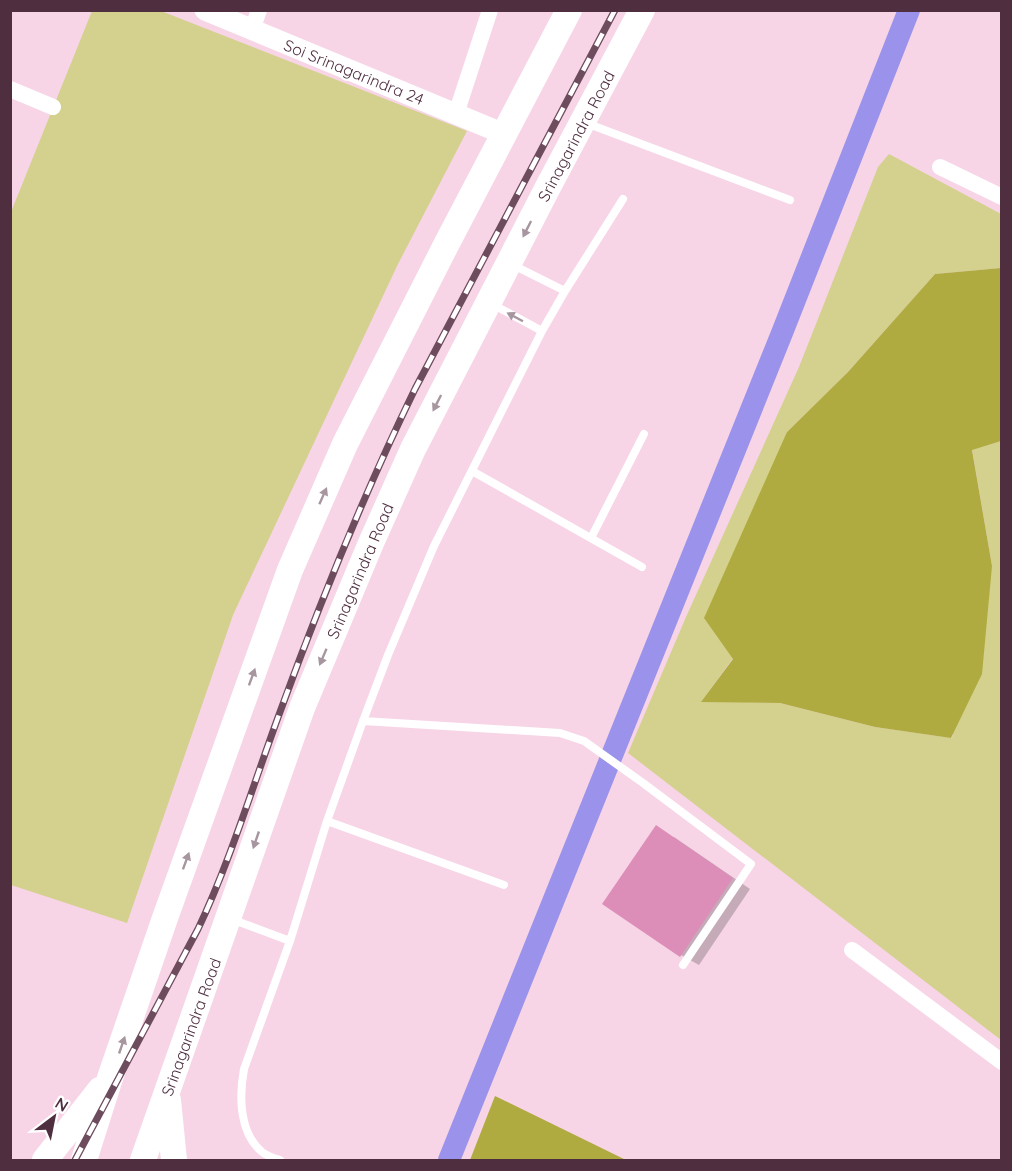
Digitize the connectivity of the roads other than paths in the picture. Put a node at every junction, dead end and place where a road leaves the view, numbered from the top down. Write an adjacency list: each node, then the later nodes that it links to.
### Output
1 (205, 10): 5 (street, Soi Srinagarindra 24)
2 (490, 10): 8 (street)
3 (569, 10): 10 (main road)
4 (642, 10): 9 (main road, Srinagarindra Road)
5 (255, 20): 8 (street, Soi Srinagarindra 24)
6 (10, 89): 7 (street)
7 (53, 107)
8 (456, 114): 10 (street, Soi Srinagarindra 24)
9 (583, 122): 14 (lane); 15 (main road, Srinagarindra Road, one-way to 15)
10 (504, 134): 31 (main road, one-way to 10)
11 (940, 167): 12 (street)
12 (1002, 197)
13 (623, 199): 16 (lane)
14 (790, 200)
15 (509, 263): 16 (lane); 17 (main road, Srinagarindra Road)
16 (565, 291): 18 (lane)
17 (489, 302): 18 (lane, one-way to 17); 26 (main road, Srinagarindra Road, one-way to 26)
18 (542, 331): 20 (lane)
19 (644, 434): 21 (lane)
20 (472, 471): 21 (lane); 23 (lane)
21 (591, 538): 22 (lane)
22 (642, 567)
23 (363, 722): 24 (lane); 29 (lane)
24 (327, 820): 25 (lane); 27 (lane)
25 (504, 885)
26 (229, 918): 27 (lane); 32 (main road, Srinagarindra Road)
27 (290, 940): 37 (lane)
28 (852, 950): 30 (street)
29 (683, 965)
30 (1002, 1062)
31 (111, 1075): 33 (main road); 34 (main road)
32 (168, 1091): 35 (main road, Srinagarindra Road); 36 (main road)
33 (45, 1161)
34 (84, 1161)
35 (143, 1161)
36 (174, 1161)
37 (280, 1161)

